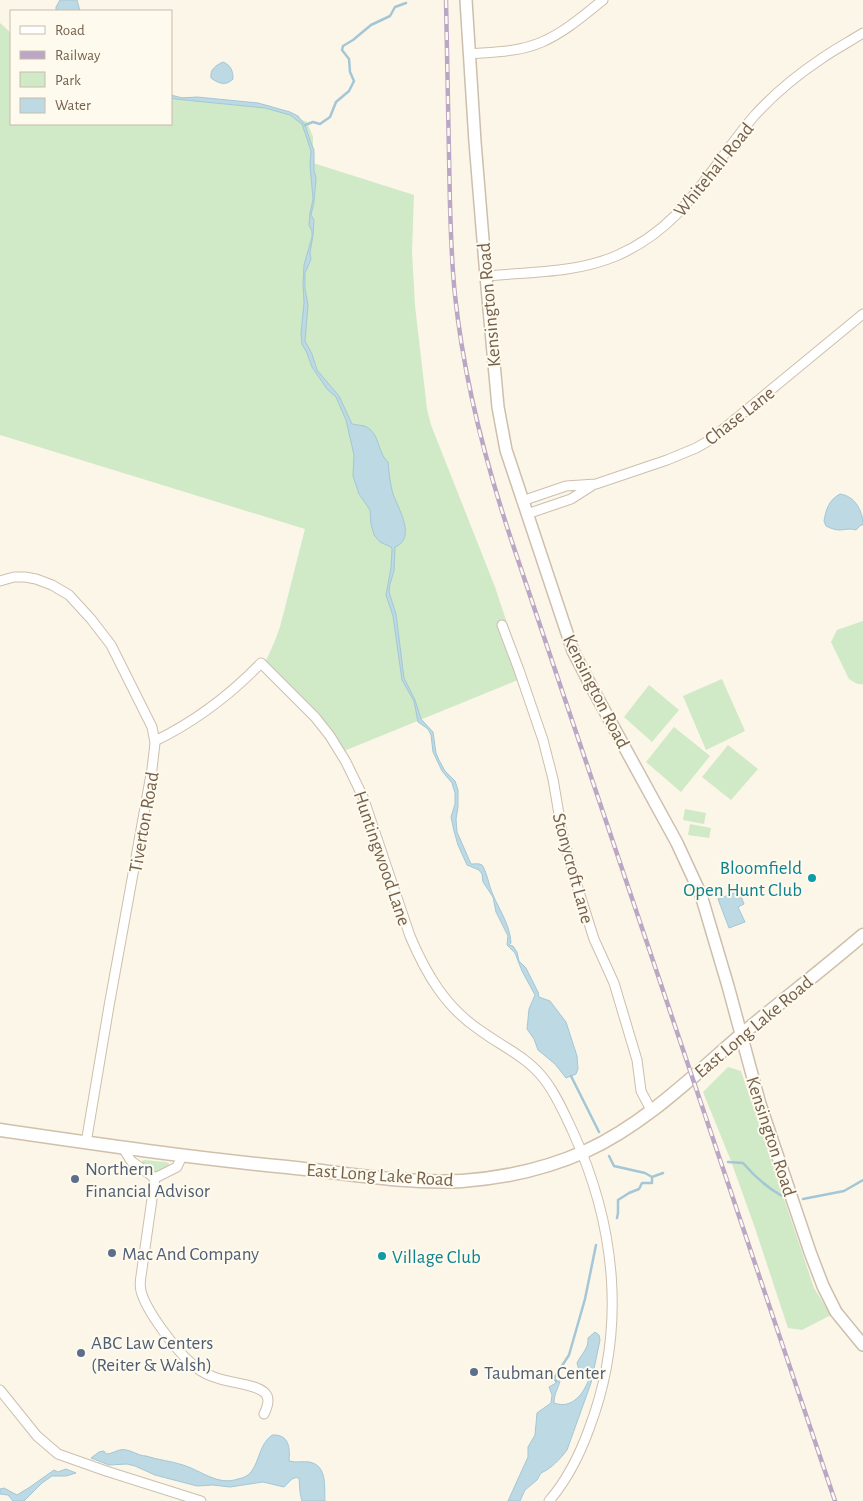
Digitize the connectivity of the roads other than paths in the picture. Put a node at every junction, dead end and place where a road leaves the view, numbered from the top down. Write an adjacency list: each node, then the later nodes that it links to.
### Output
1 (466, 0): 4 (street, Kensington Road)
2 (603, 0): 4 (street)
3 (863, 33): 5 (street, Whitehall Road)
4 (470, 54): 5 (street, Kensington Road)
5 (486, 276): 8 (street, Kensington Road)
6 (863, 314): 7 (street, Chase Lane)
7 (596, 484): 8 (street, Chase Lane); 9 (street, Chase Lane)
8 (522, 501): 9 (street, Kensington Road)
9 (526, 514): 14 (street, Kensington Road)
10 (0, 581): 12 (street, Tiverton Road)
11 (502, 625): 15 (street, Stonycroft Lane)
12 (155, 741): 17 (street, Tiverton Road); 19 (street, Huntingwood Lane)
13 (863, 935): 14 (main road, East Long Lake Road)
14 (742, 1034): 15 (main road, East Long Lake Road); 22 (street, Kensington Road)
15 (651, 1110): 19 (main road, East Long Lake Road)
16 (0, 1130): 17 (main road, East Long Lake Road)
17 (86, 1143): 18 (main road, East Long Lake Road)
18 (123, 1148): 20 (main road, East Long Lake Road); 21 (street)
19 (582, 1152): 20 (main road, East Long Lake Road); 26 (street)
20 (182, 1156): 21 (street)
21 (155, 1178): 24 (street)
22 (863, 1345)
23 (0, 1390): 25 (street)
24 (264, 1414)
25 (201, 1501)
26 (549, 1501)

